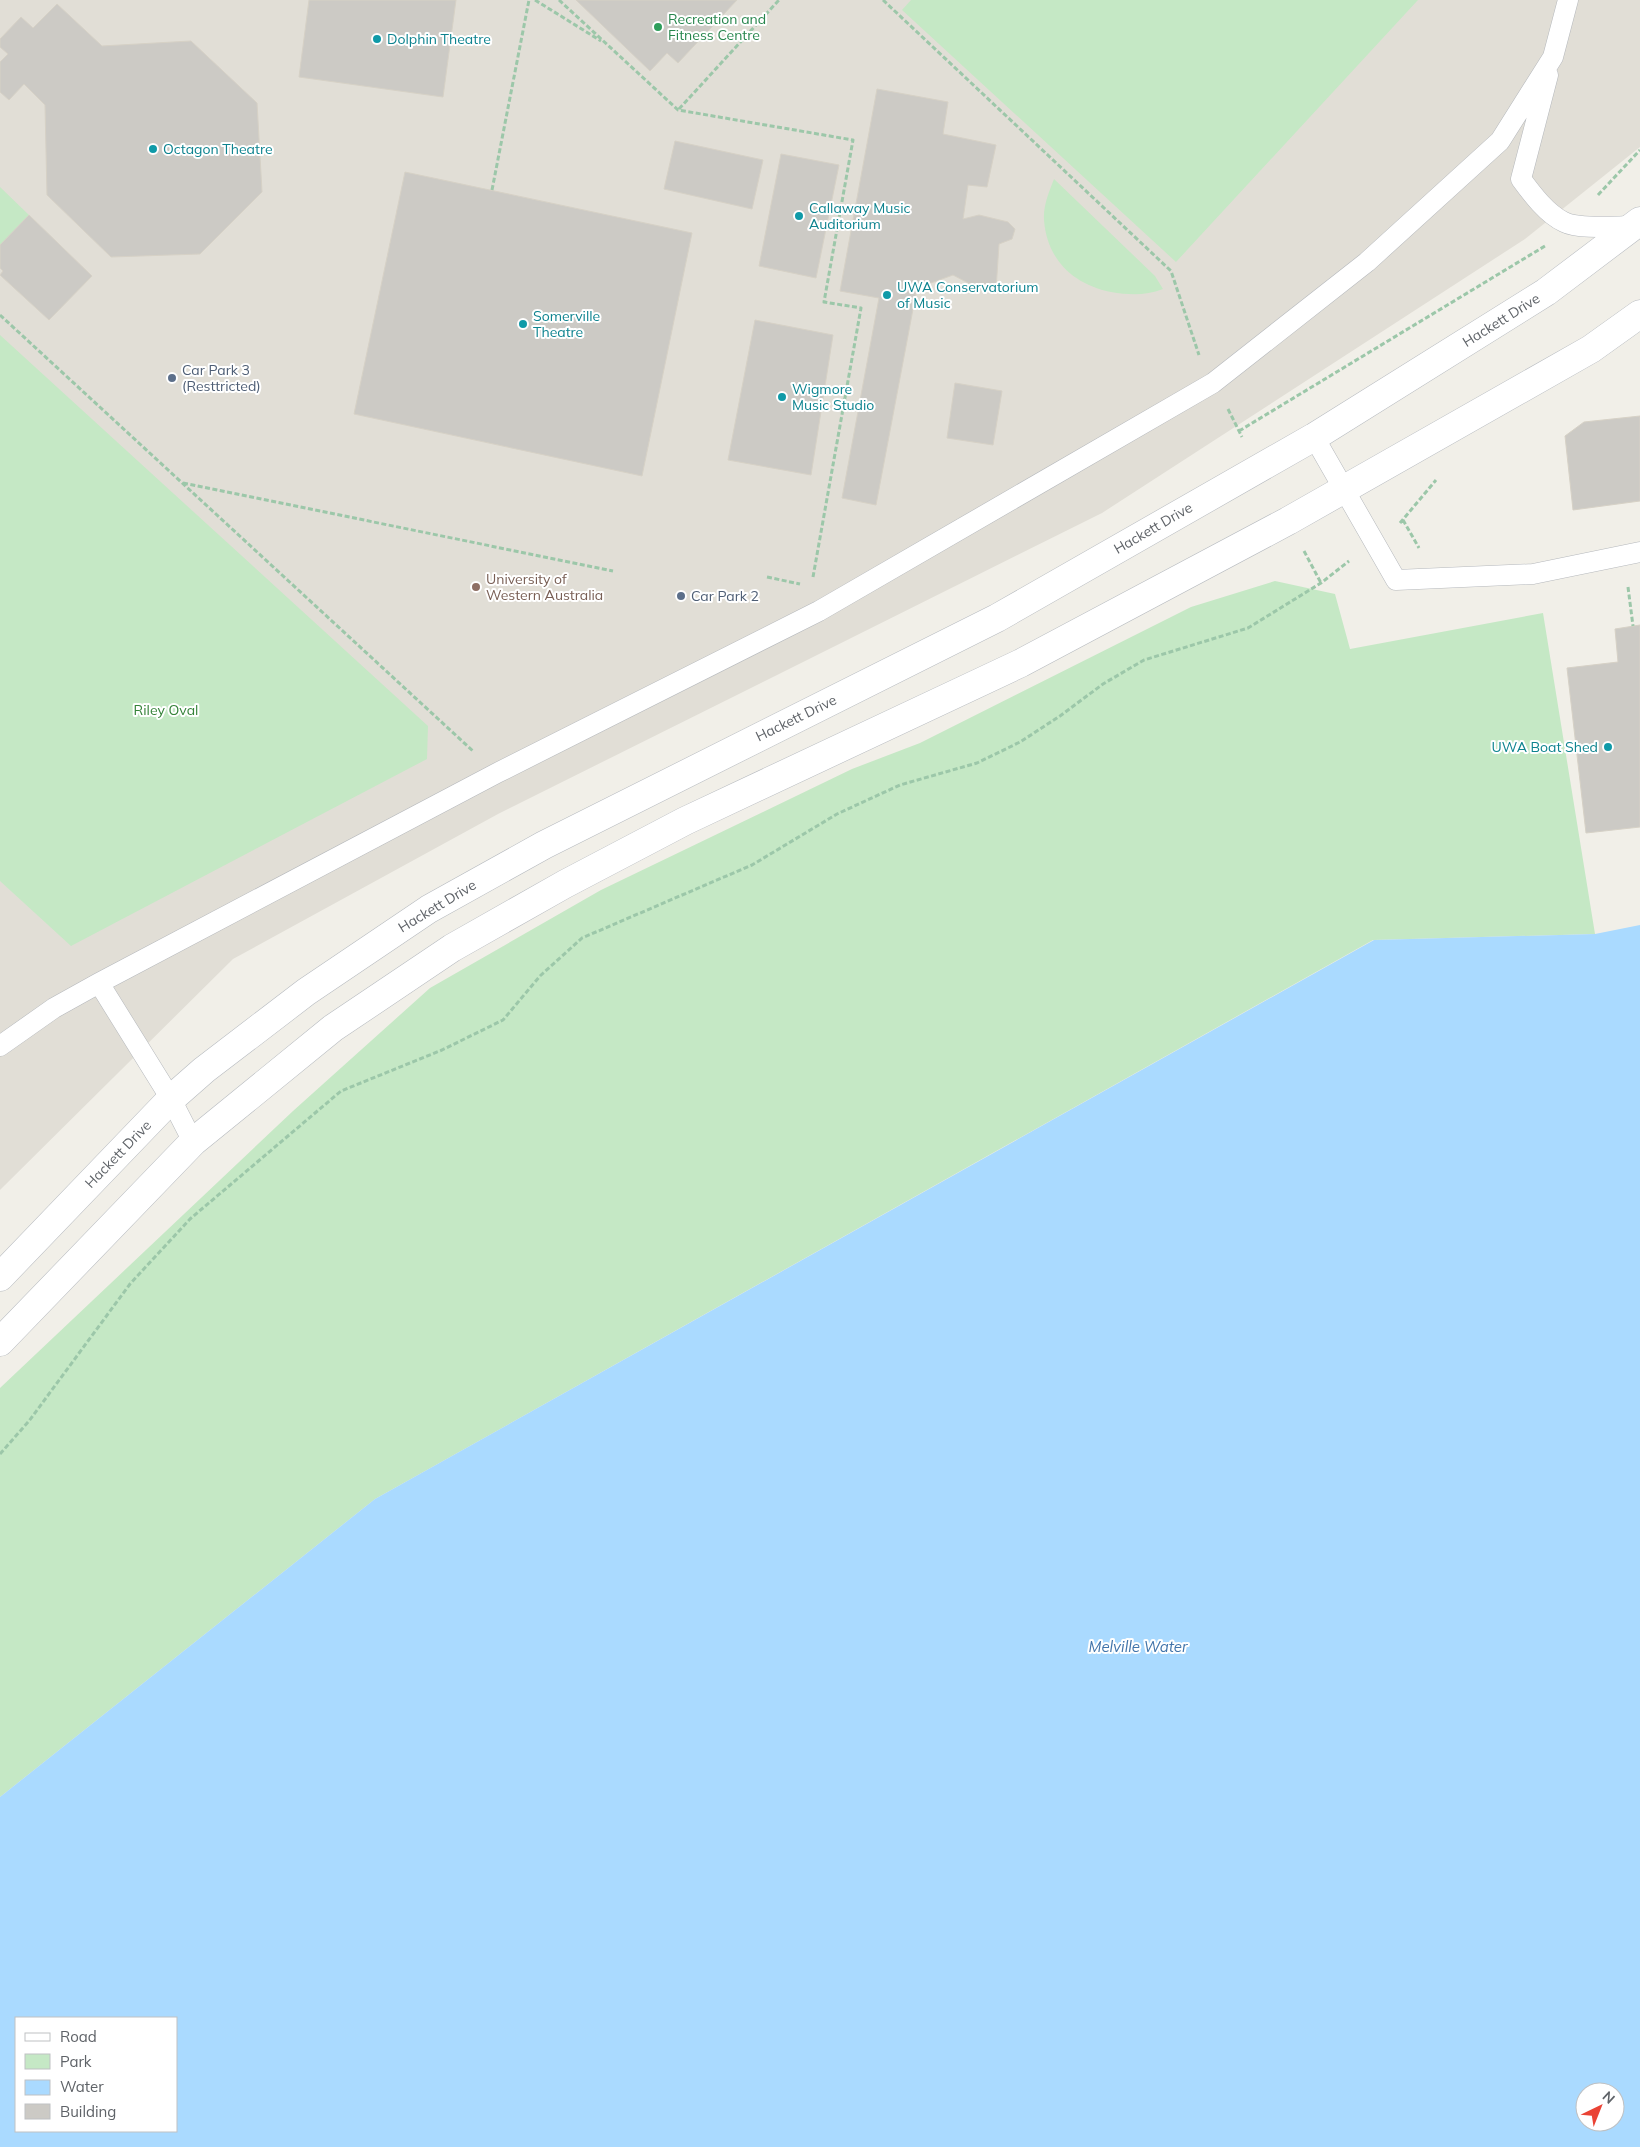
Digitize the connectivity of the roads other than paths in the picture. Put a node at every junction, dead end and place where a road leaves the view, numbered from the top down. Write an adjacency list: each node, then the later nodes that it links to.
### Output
1 (1568, 0): 2 (lane)
2 (1553, 56): 3 (lane); 8 (lane)
3 (1637, 224): 5 (main road, Hackett Drive)
4 (1640, 314): 6 (main road)
5 (1314, 437): 6 (lane); 10 (main road, Hackett Drive)
6 (1343, 490): 7 (lane); 11 (main road)
7 (1640, 552)
8 (99, 984): 9 (lane); 10 (lane)
9 (0, 1046)
10 (171, 1099): 11 (lane); 12 (main road, Hackett Drive)
11 (193, 1142): 13 (main road)
12 (0, 1277)
13 (0, 1342)

